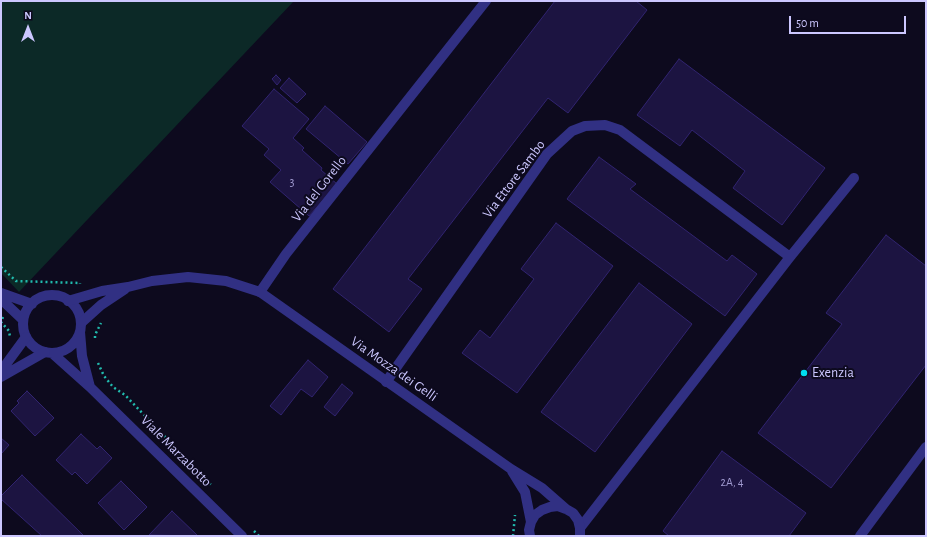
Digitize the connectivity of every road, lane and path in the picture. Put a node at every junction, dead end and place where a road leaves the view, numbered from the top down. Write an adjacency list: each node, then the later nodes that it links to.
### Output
1 (486, 1): 6 (street, Via del Gorello)
2 (854, 178): 3 (street)
3 (790, 257): 21 (street, Via Ettore Sambo); 27 (street)
4 (1, 267): 8 (path)
5 (128, 287): 6 (street); 8 (street); 12 (street)
6 (260, 292): 21 (street, Via Mozza dei Gelli)
7 (1, 293): 11 (street)
8 (87, 295): 10 (street)
9 (1, 298): 13 (street)
10 (68, 301): 11 (street); 14 (street)
11 (32, 304): 13 (street)
12 (96, 310): 14 (street); 16 (path)
13 (23, 320): 15 (street)
14 (80, 327): 17 (street); 22 (street)
15 (26, 338): 17 (street); 19 (street)
16 (94, 341)
17 (48, 353): 20 (street); 22 (street, Viale Marzabotto)
18 (96, 358): 25 (path)
19 (1, 371)
20 (1, 377)
21 (386, 382): 24 (street, Via Mozza dei Gelli)
22 (90, 387): 32 (street, Viale Marzabotto)
23 (926, 447): 35 (street)
24 (511, 469): 26 (street, Via Mozza dei Gelli); 29 (street, Via Mozza dei Gelli)
25 (216, 491)
26 (566, 509): 28 (street, Via Mozza dei Gelli); 29 (street)
27 (591, 514): 28 (street); 31 (street)
28 (575, 516): 31 (street)
29 (531, 522): 34 (street, Via Mozza dei Gelli)
30 (253, 530): 33 (path)
31 (581, 533)
32 (242, 536)
33 (259, 536)
34 (530, 536)
35 (860, 536)

